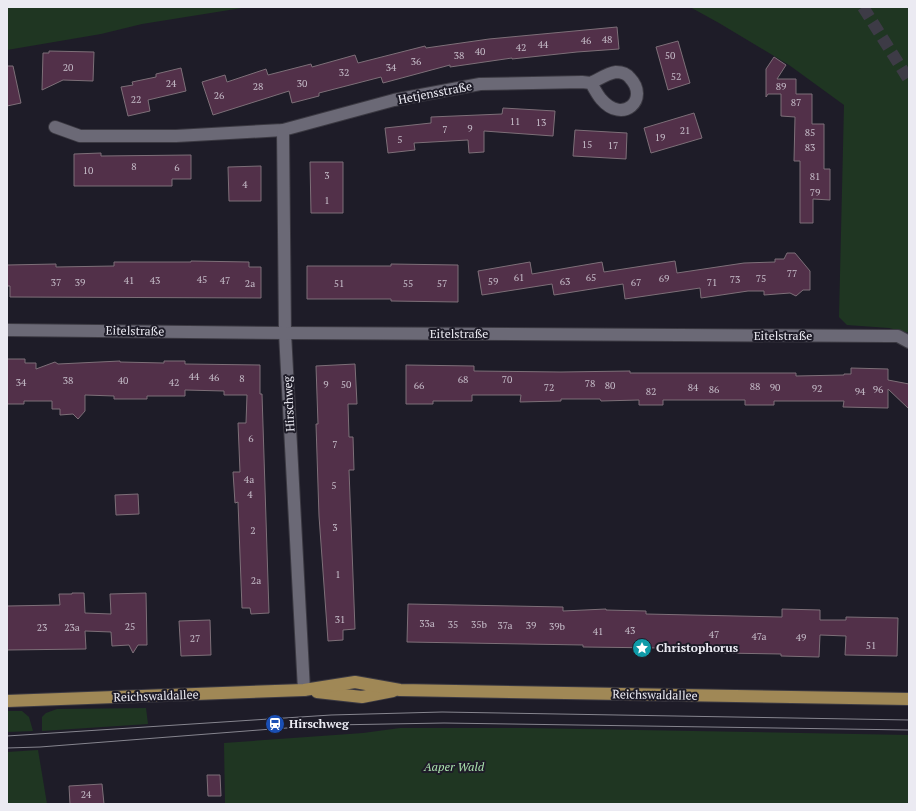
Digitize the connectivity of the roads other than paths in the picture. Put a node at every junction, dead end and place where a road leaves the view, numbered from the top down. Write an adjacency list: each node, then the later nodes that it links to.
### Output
1 (591, 83): 3 (street, Hetjensstraße)
2 (55, 127): 3 (street, Hetjensstraße)
3 (282, 130): 5 (street)
4 (7, 330): 5 (street, Eitelstraße)
5 (285, 333): 6 (street, Eitelstraße); 7 (street, Hirschweg)
6 (909, 342)
7 (304, 690): 8 (main road, Reichswaldallee); 9 (main road, Reichswaldallee)
8 (909, 699)
9 (7, 701)

